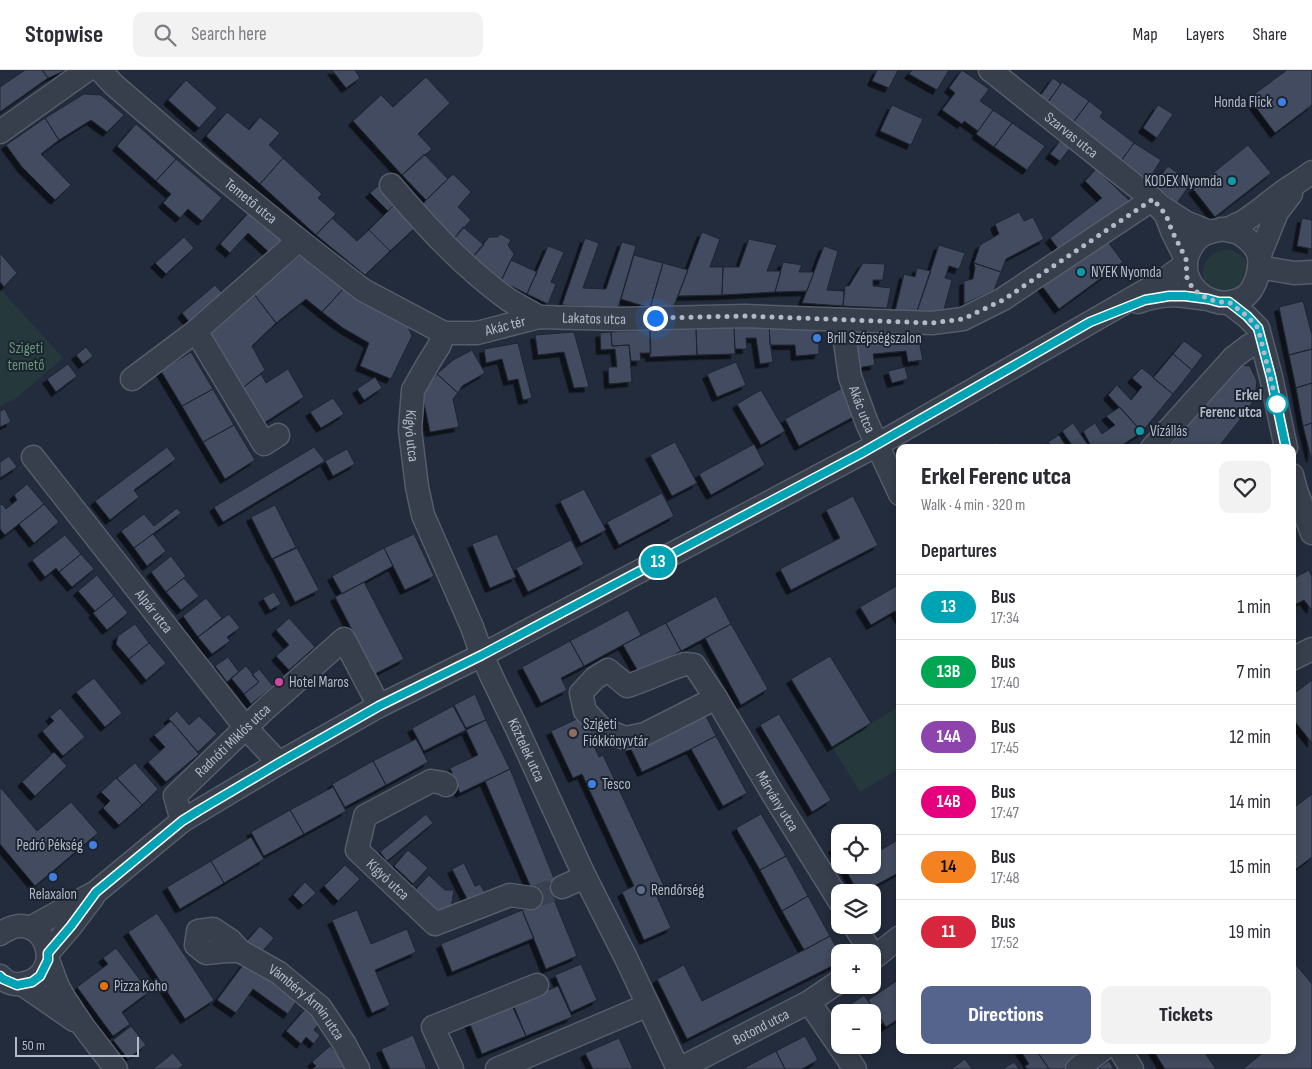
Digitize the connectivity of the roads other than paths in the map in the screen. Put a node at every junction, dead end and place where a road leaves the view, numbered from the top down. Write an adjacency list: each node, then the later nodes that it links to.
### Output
1 (87, 70): 4 (street)
2 (100, 70): 9 (street, Temető utca)
3 (990, 70): 7 (street, Szarvas utca)
4 (0, 132)
5 (1310, 173): 8 (street); 11 (street)
6 (392, 185): 14 (street, Akác tér)
7 (1153, 199): 8 (street, Szarvas utca); 10 (street, Szarvas utca); 15 (street, Lakatos utca)
8 (1216, 231): 10 (street); 11 (street)
9 (299, 240): 17 (street); 18 (street, Akác tér)
10 (1186, 262): 13 (street); 16 (street)
11 (1259, 262): 12 (street); 13 (street)
12 (1312, 272)
13 (1219, 301): 16 (street); 19 (street)
14 (539, 317): 15 (street, Lakatos utca); 18 (street, Akác tér)
15 (842, 320): 24 (street, Akác utca)
16 (1090, 322): 24 (street)
17 (196, 331): 20 (street); 21 (street)
18 (444, 333): 27 (street, Kígyó utca)
19 (1262, 345): 22 (street); 23 (street)
20 (132, 379)
21 (278, 435)
22 (1156, 444)
23 (1285, 444)
24 (877, 445): 26 (street, Akác utca); 31 (street)
25 (33, 457): 35 (street, Alpár utca)
26 (896, 485)
27 (417, 487): 31 (street, Köztelek utca)
28 (1296, 490): 29 (street)
29 (1312, 533)
30 (1312, 649): 32 (street)
31 (482, 655): 34 (street); 39 (street, Köztelek utca)
32 (1296, 657)
33 (716, 698): 33 (street, Márvány utca); 41 (street, Márvány utca)
34 (379, 706): 35 (street, Radnóti Miklós utca); 36 (street)
35 (246, 728): 36 (street, Alpár utca); 38 (street, Radnóti Miklós utca)
36 (279, 763): 38 (street)
37 (446, 785): 43 (street, Kígyó utca)
38 (182, 821): 42 (street)
39 (585, 877): 40 (street); 53 (street, Köztelek utca)
40 (562, 887)
41 (831, 888)
42 (96, 892): 44 (street); 48 (street)
43 (531, 898)
44 (11, 926): 48 (street)
45 (896, 940): 46 (street)
46 (881, 950)
47 (240, 951): 58 (street, Vámbéry Ármin utca)
48 (48, 956): 49 (street); 54 (street)
49 (8, 983): 54 (street)
50 (537, 985): 59 (street)
51 (831, 987): 52 (street, Botond utca)
52 (809, 1002): 61 (street, Botond utca); 62 (street)
53 (648, 1005): 60 (street); 61 (street, Köztelek utca)
54 (83, 1026): 57 (street)
55 (1097, 1054): 63 (street)
56 (1123, 1054): 64 (street)
57 (116, 1069)
58 (358, 1069)
59 (452, 1069)
60 (497, 1069)
61 (678, 1069)
62 (855, 1069)
63 (1077, 1069)
64 (1132, 1069)

